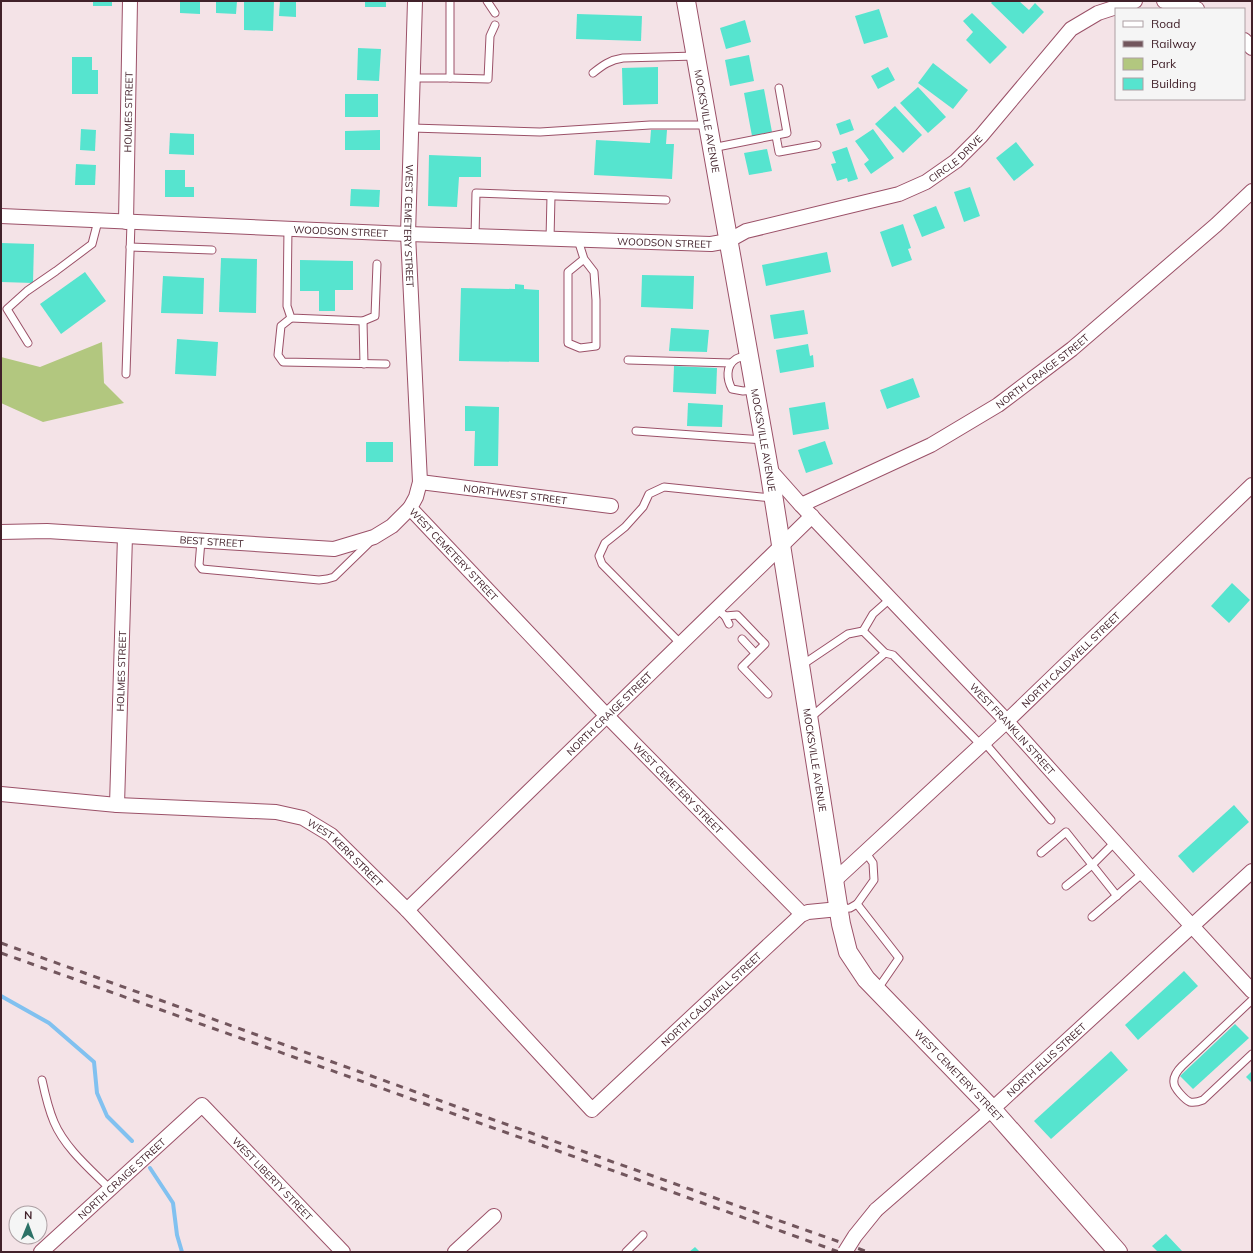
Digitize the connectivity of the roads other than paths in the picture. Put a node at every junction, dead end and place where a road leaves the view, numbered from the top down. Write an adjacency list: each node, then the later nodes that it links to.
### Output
1 (130, 1): 26 (street, HOLMES STREET)
2 (415, 1): 13 (street, WEST CEMETERY STREET)
3 (450, 1): 14 (lane)
4 (487, 1): 9 (lane)
5 (686, 1): 11 (street, MOCKSVILLE AVENUE)
6 (1135, 1): 32 (street, CIRCLE DRIVE)
7 (1164, 1): 8 (street)
8 (1194, 8)
9 (495, 12)
10 (495, 26): 14 (lane)
11 (696, 56): 12 (lane); 16 (street, MOCKSVILLE AVENUE)
12 (593, 73)
13 (413, 78): 14 (lane); 17 (street, WEST CEMETERY STREET)
14 (450, 78)
15 (779, 88): 18 (lane)
16 (708, 125): 17 (lane); 20 (street, MOCKSVILLE AVENUE)
17 (412, 128): 28 (street, WEST CEMETERY STREET)
18 (776, 136): 19 (lane); 20 (lane)
19 (817, 145)
20 (712, 148): 32 (street, MOCKSVILLE AVENUE)
21 (1252, 191): 53 (street, NORTH CRAIGE STREET)
22 (551, 196): 23 (lane); 29 (lane); 30 (lane)
23 (666, 200)
24 (1, 216): 25 (street, WOODSON STREET)
25 (98, 221): 26 (street, WOODSON STREET); 39 (lane)
26 (129, 222): 27 (street, WOODSON STREET); 33 (lane)
27 (288, 229): 28 (street, WOODSON STREET); 37 (lane)
28 (408, 234): 29 (street, WOODSON STREET); 50 (street, WEST CEMETERY STREET)
29 (475, 237): 30 (street, WOODSON STREET)
30 (550, 239): 31 (street, WOODSON STREET)
31 (578, 240): 32 (street, WOODSON STREET); 35 (lane)
32 (728, 241): 40 (street, MOCKSVILLE AVENUE)
33 (130, 247): 34 (lane); 45 (lane)
34 (212, 250)
35 (584, 258): 35 (lane)
36 (376, 264): 38 (lane)
37 (291, 318): 38 (lane); 43 (lane)
38 (363, 321): 43 (lane)
39 (28, 343)
40 (749, 354): 42 (lane); 46 (street, MOCKSVILLE AVENUE)
41 (628, 360): 42 (lane)
42 (731, 363): 46 (lane)
43 (364, 364): 44 (lane)
44 (386, 364)
45 (126, 374)
46 (755, 390): 48 (street, MOCKSVILLE AVENUE)
47 (636, 431): 48 (lane)
48 (764, 440): 49 (street, MOCKSVILLE AVENUE)
49 (769, 469): 52 (street, MOCKSVILLE AVENUE); 53 (street, WEST FRANKLIN STREET)
50 (420, 482): 54 (street, NORTHWEST STREET); 55 (street, WEST CEMETERY STREET)
51 (1252, 485): 74 (street, NORTH CALDWELL STREET)
52 (774, 498): 61 (street, MOCKSVILLE AVENUE); 67 (lane)
53 (801, 505): 56 (street, WEST FRANKLIN STREET)
54 (611, 506)
55 (410, 508): 58 (street, BEST STREET); 72 (street, WEST CEMETERY STREET)
56 (812, 516): 61 (street, NORTH CRAIGE STREET); 62 (street, WEST FRANKLIN STREET)
57 (1, 532): 59 (street, BEST STREET)
58 (379, 534): 60 (street, BEST STREET); 60 (lane)
59 (125, 536): 60 (street, BEST STREET); 77 (street, HOLMES STREET)
60 (201, 541)
61 (781, 546): 63 (street, NORTH CRAIGE STREET); 70 (street, MOCKSVILLE AVENUE)
62 (890, 599): 65 (lane); 74 (street, WEST FRANKLIN STREET)
63 (721, 612): 64 (lane); 67 (street, NORTH CRAIGE STREET); 68 (lane)
64 (729, 624)
65 (863, 631): 69 (lane); 70 (lane)
66 (742, 639): 68 (lane)
67 (681, 644): 72 (street, NORTH CRAIGE STREET)
68 (755, 653): 71 (lane)
69 (885, 653): 73 (lane); 75 (lane)
70 (800, 666): 73 (street, MOCKSVILLE AVENUE)
71 (768, 694)
72 (607, 716): 90 (street, NORTH CRAIGE STREET); 91 (street, WEST CEMETERY STREET)
73 (808, 719): 85 (street, MOCKSVILLE AVENUE)
74 (1006, 721): 75 (street, NORTH CALDWELL STREET); 79 (street, WEST FRANKLIN STREET)
75 (982, 744): 78 (lane); 80 (street, NORTH CALDWELL STREET)
76 (1, 794): 77 (street, WEST KERR STREET)
77 (117, 805): 90 (street, WEST KERR STREET)
78 (1052, 820)
79 (1116, 842): 82 (lane); 84 (street, WEST FRANKLIN STREET)
80 (866, 853): 85 (street, NORTH CALDWELL STREET); 88 (lane)
81 (1040, 853): 82 (lane)
82 (1092, 865): 86 (lane); 87 (lane)
83 (1252, 871): 93 (street, NORTH ELLIS STREET)
84 (1143, 873): 87 (lane); 93 (street, WEST FRANKLIN STREET)
85 (834, 881): 89 (street, WEST CEMETERY STREET)
86 (1066, 886)
87 (1117, 896): 92 (lane)
88 (857, 904): 89 (lane); 94 (lane)
89 (839, 909): 91 (street); 94 (street, WEST CEMETERY STREET)
90 (407, 910): 101 (street, WEST KERR STREET)
91 (802, 914): 101 (street, NORTH CALDWELL STREET)
92 (1092, 917)
93 (1192, 926): 95 (street, WEST FRANKLIN STREET); 100 (street, NORTH ELLIS STREET)
94 (877, 990): 100 (street, WEST CEMETERY STREET)
95 (1252, 991)
96 (1252, 1000): 97 (lane)
97 (1252, 1054)
98 (42, 1080): 102 (lane)
99 (202, 1105): 102 (street, NORTH CRAIGE STREET); 106 (street, WEST LIBERTY STREET)
100 (992, 1109): 109 (street, NORTH ELLIS STREET, bridge); 110 (street, WEST CEMETERY STREET)
101 (592, 1110)
102 (110, 1189): 105 (street, NORTH CRAIGE STREET)
103 (494, 1216): 107 (street)
104 (642, 1234): 108 (lane)
105 (41, 1252)
106 (343, 1252)
107 (455, 1252)
108 (626, 1252)
109 (845, 1252)
110 (1118, 1252)

